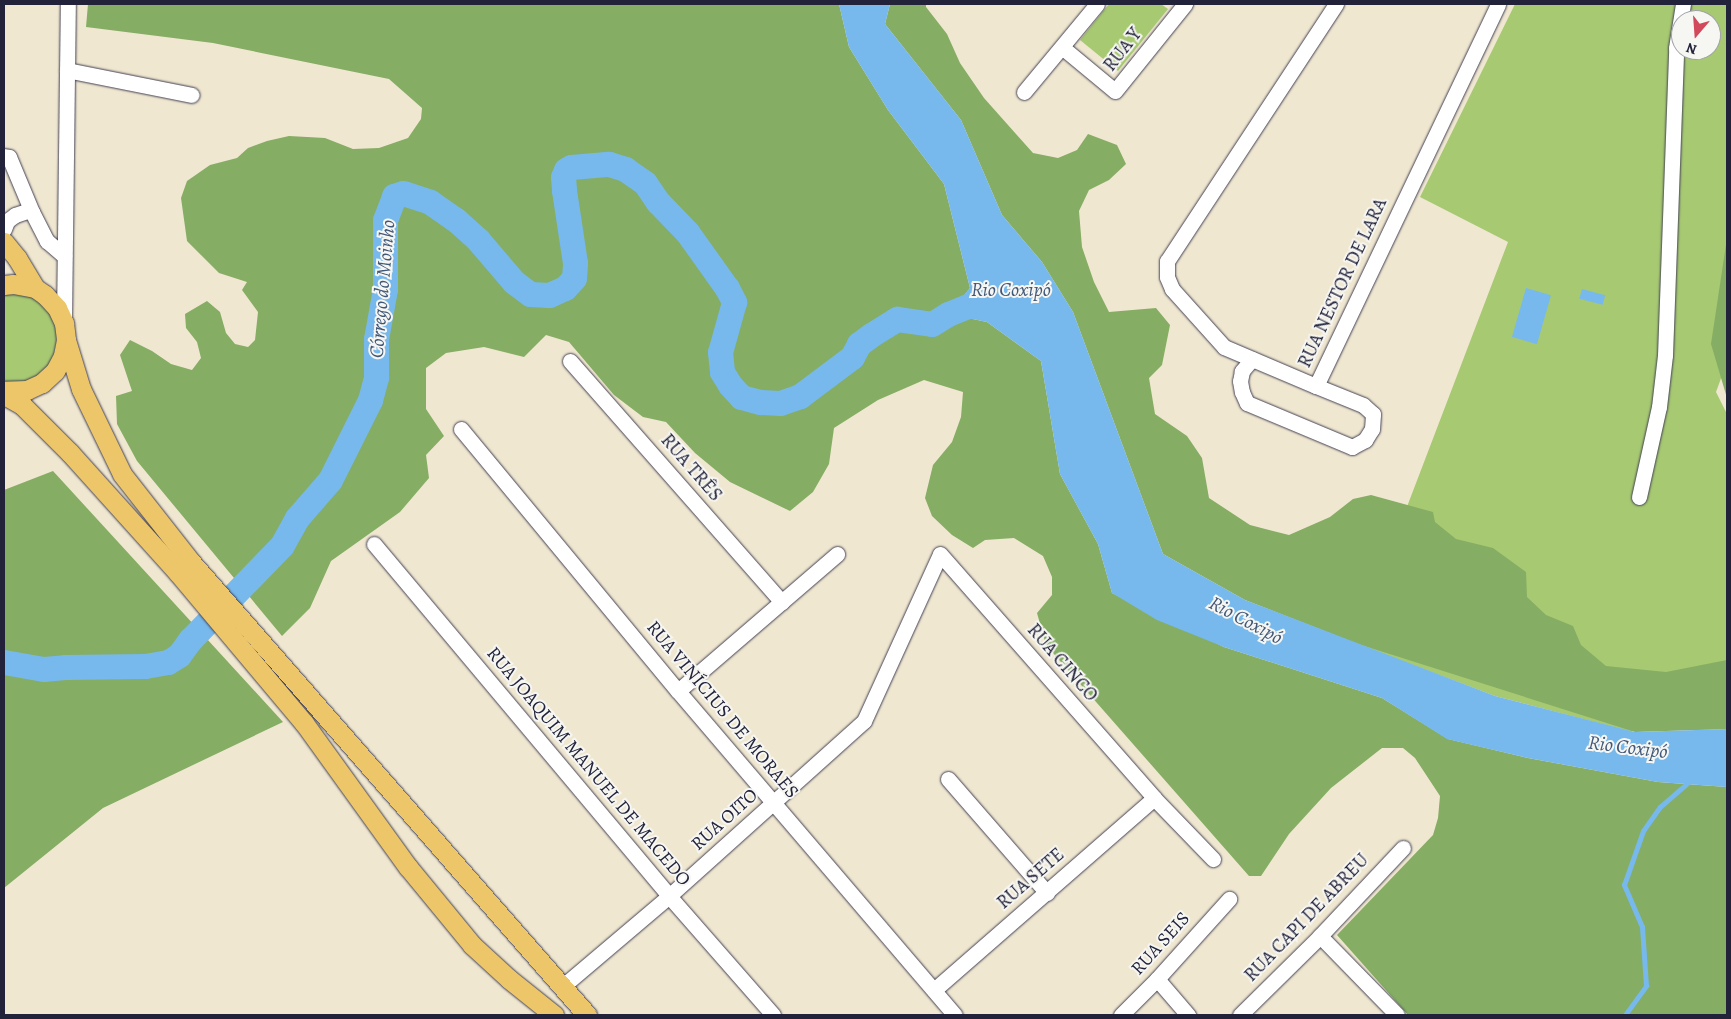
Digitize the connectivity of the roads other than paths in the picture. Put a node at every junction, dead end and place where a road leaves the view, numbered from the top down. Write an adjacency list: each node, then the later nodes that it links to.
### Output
1 (68, 4): 8 (street)
2 (1097, 4): 7 (street)
3 (1185, 4): 7 (street, RUA Y)
4 (1336, 4): 20 (street, RUA NESTOR DE LARA)
5 (1498, 4): 22 (street, RUA NESTOR DE LARA)
6 (1682, 4): 26 (street)
7 (1063, 48): 9 (street)
8 (67, 70): 10 (street); 15 (street)
9 (1024, 92)
10 (192, 95)
11 (4, 156): 12 (street)
12 (32, 212): 13 (street); 15 (street)
13 (4, 229)
14 (4, 242): 18 (main road)
15 (64, 256): 16 (street)
16 (63, 274): 18 (street); 19 (street)
17 (4, 285): 18 (main road)
18 (35, 288): 19 (main road)
19 (65, 331): 23 (main road); 30 (main road)
20 (1252, 359): 22 (street, RUA NESTOR DE LARA); 22 (street)
21 (570, 360): 31 (street, RUA TRÊS)
22 (1316, 386)
23 (4, 391)
24 (4, 395): 30 (main road)
25 (461, 430): 32 (street, RUA VINÍCIUS DE MORAES)
26 (1639, 497)
27 (374, 544): 39 (street, RUA JOAQUIM MANUEL DE MACEDO)
28 (838, 554): 31 (street)
29 (940, 554): 34 (street, RUA CINCO); 35 (street, RUA OITO)
30 (185, 568): 43 (main road); 45 (main road)
31 (782, 602): 32 (street)
32 (678, 691): 35 (street, RUA VINÍCIUS DE MORAES)
33 (948, 779): 38 (street)
34 (1154, 798): 37 (street, RUA CINCO); 38 (street, RUA SETE)
35 (774, 802): 39 (street, RUA OITO); 44 (street, RUA VINÍCIUS DE MORAES)
36 (1403, 848): 41 (street, RUA CAPI DE ABREU)
37 (1213, 858)
38 (1046, 893): 44 (street, RUA SETE)
39 (670, 896): 43 (street, RUA OITO); 47 (street, RUA JOAQUIM MANUEL DE MACEDO)
40 (1229, 898): 42 (street, RUA SEIS)
41 (1320, 936): 51 (street, RUA CAPI DE ABREU); 52 (street)
42 (1157, 979): 49 (street, RUA SEIS); 50 (street)
43 (563, 986): 46 (main road)
44 (934, 990): 48 (street, RUA VINÍCIUS DE MORAES)
45 (554, 1015)
46 (587, 1015)
47 (773, 1015)
48 (955, 1015)
49 (1121, 1015)
50 (1188, 1015)
51 (1240, 1015)
52 (1396, 1015)

